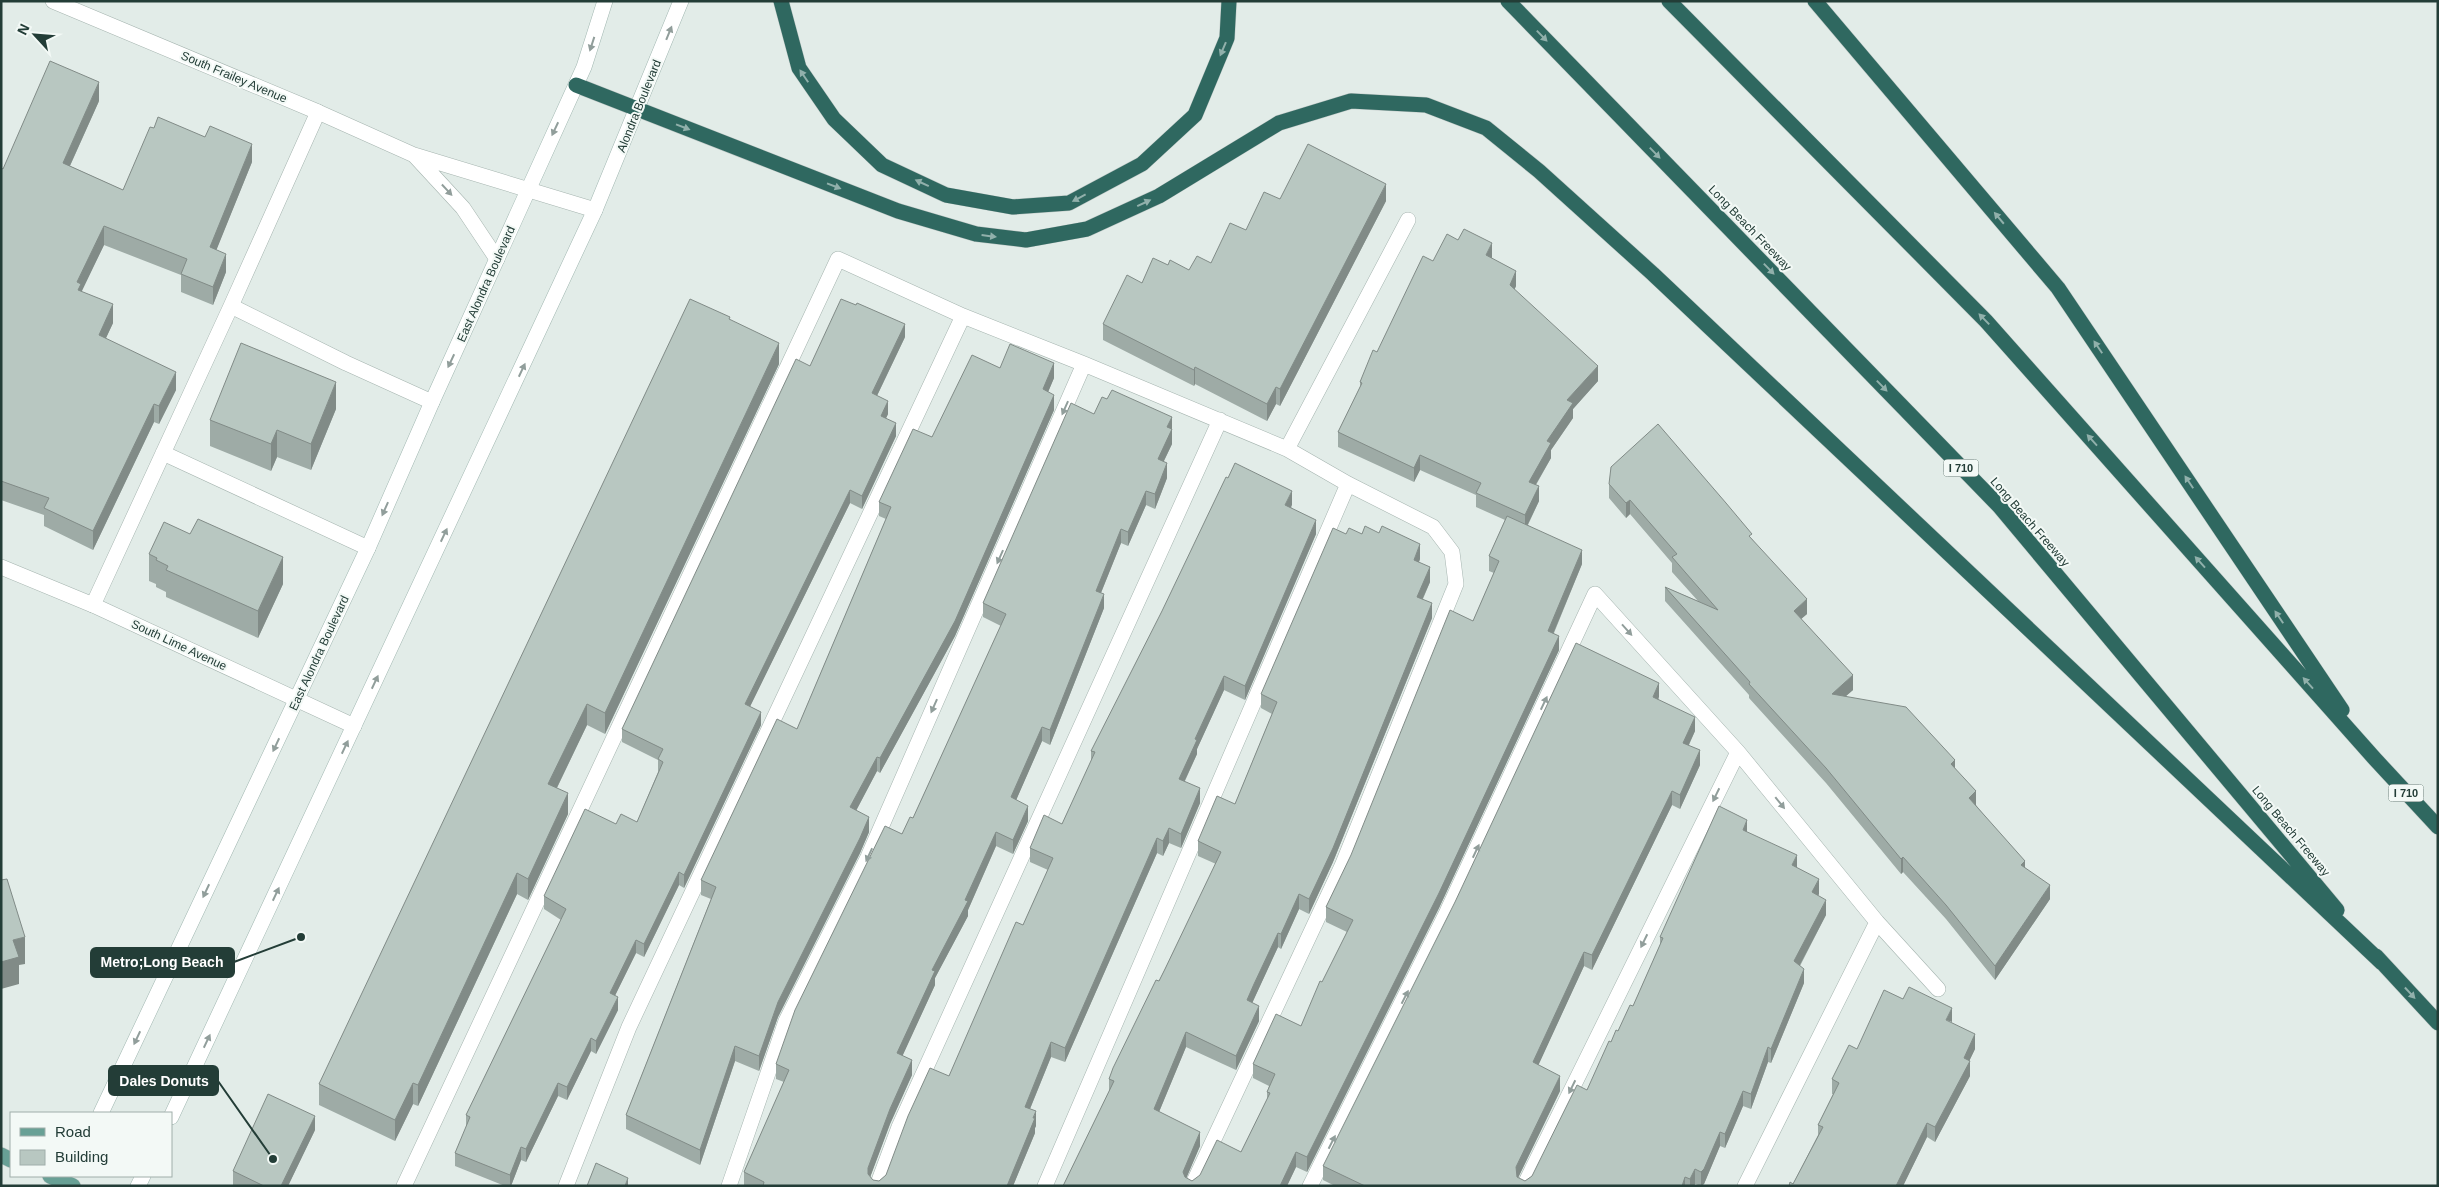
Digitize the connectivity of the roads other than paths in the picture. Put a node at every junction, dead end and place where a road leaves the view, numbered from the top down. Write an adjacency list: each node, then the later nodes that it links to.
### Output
1 (53, 1): 9 (main road, South Frailey Avenue)
2 (605, 1): 10 (main road, one-way to 10)
3 (681, 1): 11 (main road, Alondra Boulevard, one-way to 3)
4 (781, 1): 5 (highway, one-way to 4)
5 (1229, 1)
6 (1508, 1): 35 (highway, Long Beach Freeway / I 710, one-way to 35)
7 (1669, 1): 32 (highway, I 710, one-way to 7)
8 (1815, 1): 32 (highway, one-way to 8)
9 (76, 6): 12 (main road, South Frailey Avenue)
10 (576, 85): 11 (highway); 14 (main road, one-way to 14)
11 (637, 110): 15 (main road, Alondra Boulevard); 35 (highway, one-way to 35)
12 (318, 112): 13 (main road, South Frailey Avenue); 18 (main road)
13 (414, 155): 14 (main road, South Frailey Avenue); 17 (main road, South Frailey Avenue, one-way to 17)
14 (529, 189): 15 (main road, South Frailey Avenue); 17 (main road, East Alondra Boulevard)
15 (595, 210): 30 (main road, one-way to 15)
16 (1408, 220): 23 (main road)
17 (497, 259): 21 (main road, East Alondra Boulevard, one-way to 21)
18 (232, 306): 21 (main road); 24 (main road)
19 (963, 316): 20 (main road); 42 (main road); 43 (main road)
20 (1084, 364): 22 (main road); 44 (main road, one-way to 44)
21 (432, 402): 26 (main road, East Alondra Boulevard, one-way to 26)
22 (1220, 420): 23 (main road); 45 (main road)
23 (1287, 449): 25 (main road)
24 (163, 453): 26 (main road); 28 (main road)
25 (1348, 484): 46 (main road); 47 (main road)
26 (368, 548): 29 (main road, East Alondra Boulevard)
27 (1, 566): 28 (main road, South Lime Avenue)
28 (93, 605): 29 (main road, South Lime Avenue)
29 (296, 700): 30 (main road, South Lime Avenue); 38 (main road, East Alondra Boulevard, one-way to 38)
30 (354, 726): 39 (main road, one-way to 30)
31 (1738, 752): 34 (main road, one-way to 34); 48 (main road, one-way to 31); 49 (main road, one-way to 49)
32 (2375, 759): 33 (highway, I 710)
33 (2438, 827)
34 (1877, 922): 36 (main road); 50 (main road)
35 (2382, 964): 37 (highway, Long Beach Freeway / I 710, one-way to 37)
36 (1938, 988)
37 (2438, 1023)
38 (101, 1112)
39 (172, 1115)
40 (53, 1177): 41 (main road)
41 (69, 1183)
42 (404, 1186)
43 (566, 1186)
44 (729, 1186)
45 (877, 1186)
46 (1045, 1186)
47 (1192, 1186)
48 (1310, 1186)
49 (1524, 1186)
50 (1745, 1186)

